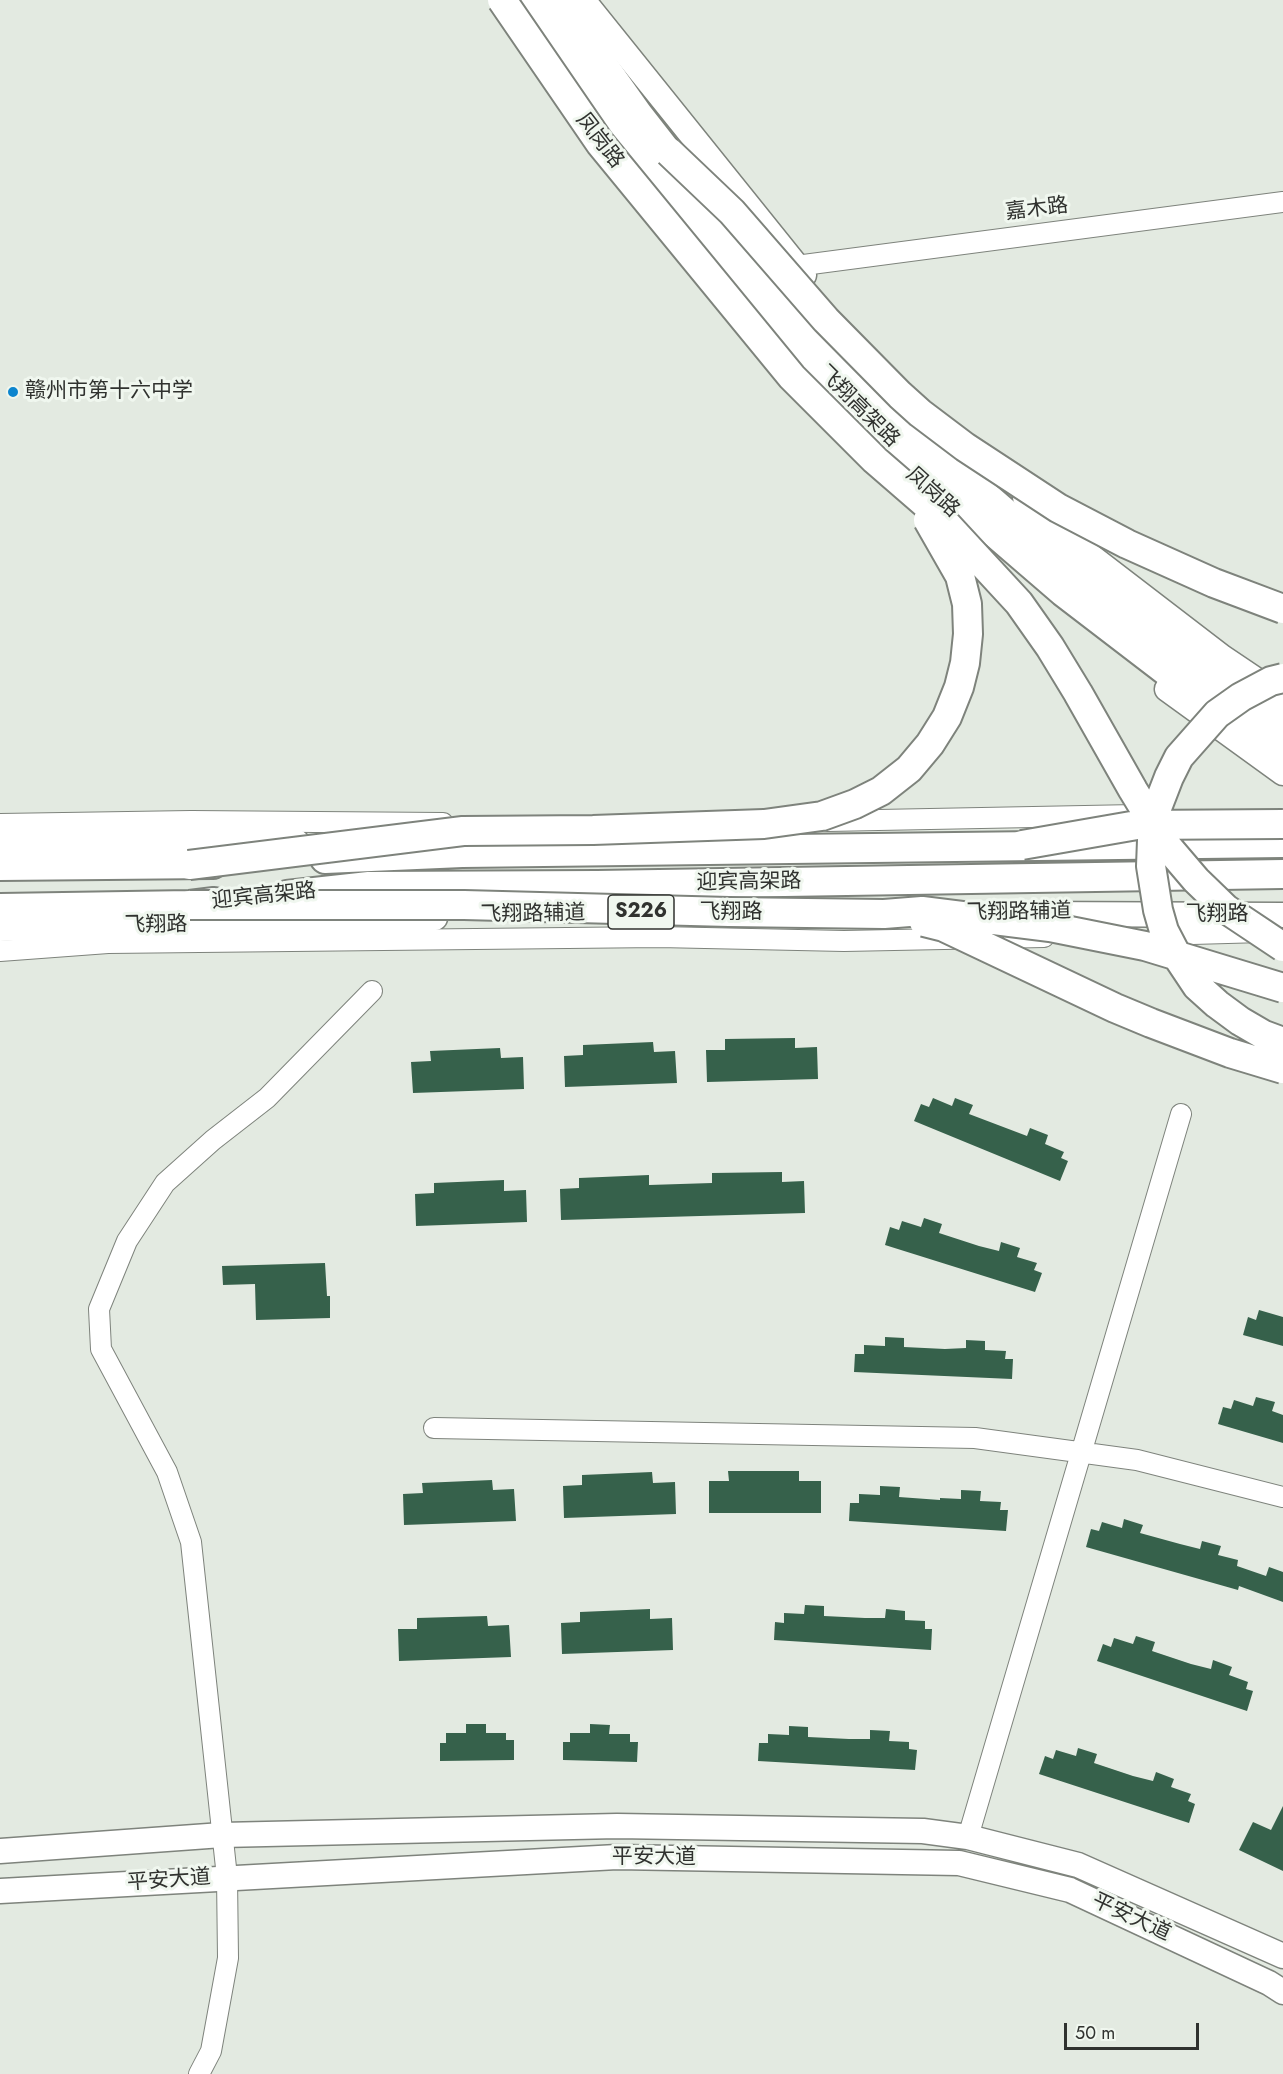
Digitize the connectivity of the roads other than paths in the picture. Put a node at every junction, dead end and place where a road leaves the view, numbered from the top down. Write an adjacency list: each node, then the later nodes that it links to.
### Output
1 (487, 0): 13 (main road, 凤岗路)
2 (502, 0): 9 (highway, bridge)
3 (528, 0): 12 (highway, 飞翔高架路)
4 (557, 0): 6 (highway, 飞翔高架路)
5 (584, 0): 8 (main road)
6 (669, 152): 10 (highway, bridge); 12 (highway, 飞翔高架路, bridge)
7 (1283, 202): 8 (street, 嘉木路)
8 (796, 266): 12 (main road)
9 (875, 460): 21 (highway, bridge); 30 (highway, bridge)
10 (1283, 609)
11 (1283, 678): 34 (highway, bridge)
12 (1277, 727)
13 (1283, 773)
14 (1283, 811): 15 (street)
15 (0, 824)
16 (1283, 824): 20 (highway, bridge)
17 (1283, 829): 18 (main road)
18 (0, 842)
19 (1283, 843): 20 (highway, 迎宾高架路, bridge)
20 (1022, 845): 21 (highway, 迎宾高架路, bridge)
21 (189, 865): 22 (highway, 迎宾高架路)
22 (0, 866)
23 (1283, 874): 24 (highway, 迎宾高架路, bridge)
24 (190, 905): 25 (highway, 迎宾高架路); 26 (highway, bridge)
25 (0, 908)
26 (884, 914): 32 (highway, bridge); 35 (highway, bridge)
27 (1283, 915): 28 (main road, 飞翔路 / S226)
28 (0, 929)
29 (1283, 932): 31 (street, 飞翔路辅道)
30 (1283, 947)
31 (0, 951)
32 (1283, 988)
33 (372, 991): 40 (street)
34 (1283, 1042)
35 (1283, 1069)
36 (1181, 1114): 38 (street)
37 (434, 1428): 38 (street)
38 (1081, 1452): 39 (street); 41 (street)
39 (1283, 1497)
40 (222, 1835): 41 (main road, 平安大道); 42 (main road, 平安大道); 43 (street)
41 (968, 1837): 45 (main road, 平安大道)
42 (0, 1851)
43 (227, 1877): 44 (main road, 平安大道); 46 (main road, 平安大道); 47 (street)
44 (0, 1891)
45 (1283, 1956)
46 (1283, 1992)
47 (199, 2074)

